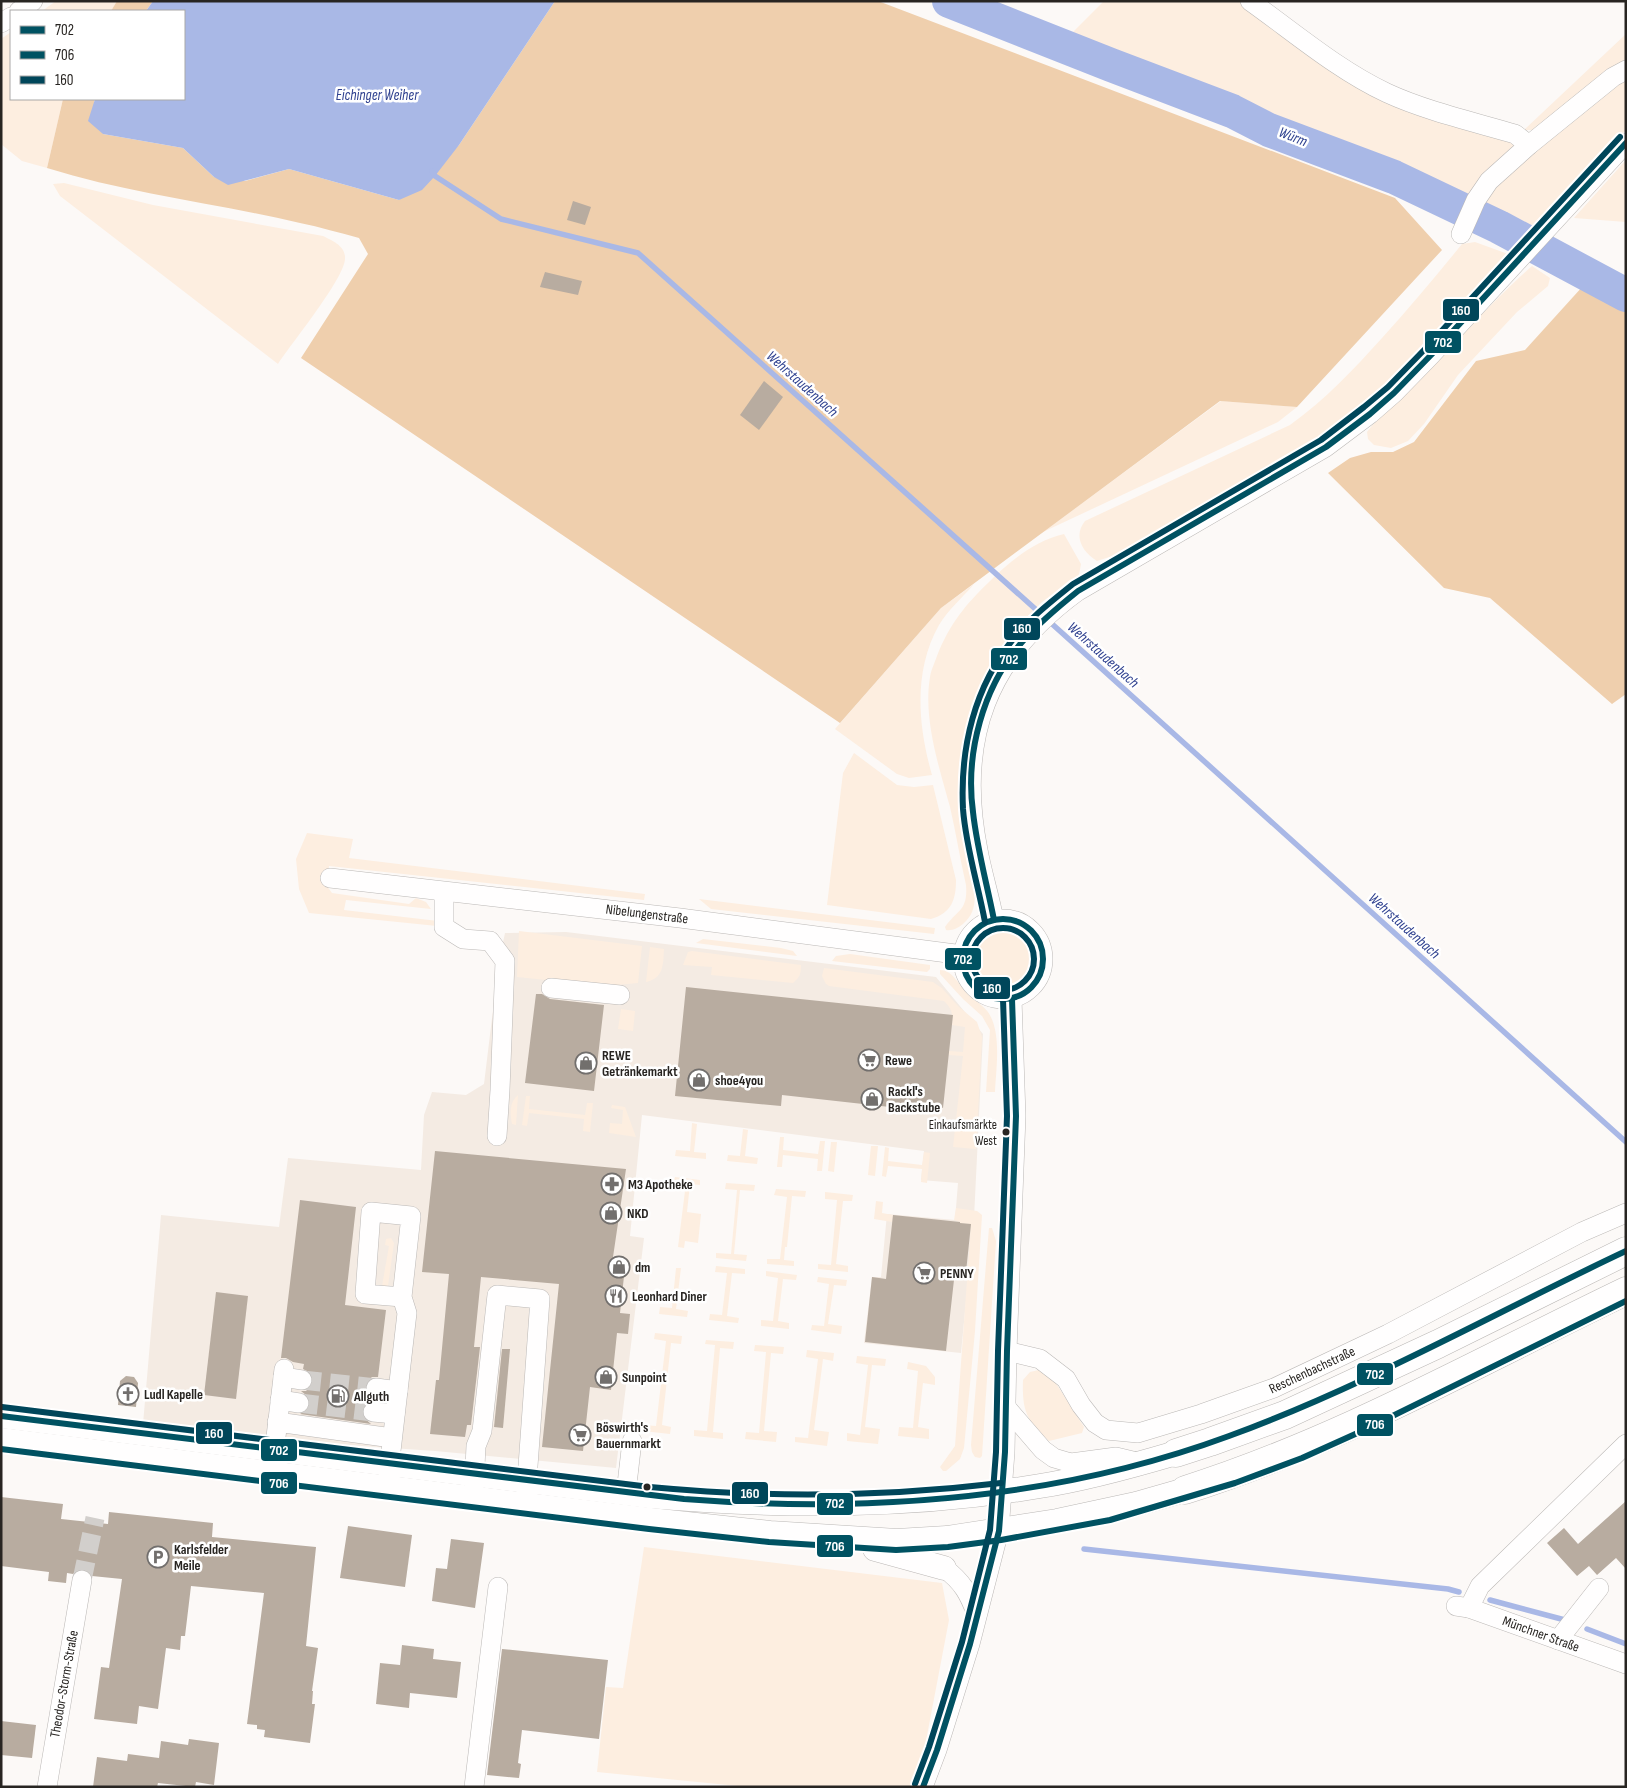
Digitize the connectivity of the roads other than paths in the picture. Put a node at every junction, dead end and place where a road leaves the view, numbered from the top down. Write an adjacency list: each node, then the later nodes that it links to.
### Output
1 (5, 1): 4 (street)
2 (33, 1): 5 (street)
3 (1250, 1): 8 (street)
4 (16, 10)
5 (19, 10)
6 (1626, 70): 8 (street)
7 (1626, 143): 12 (street)
8 (1528, 145): 9 (street)
9 (1464, 229)
10 (330, 878): 11 (street, Nibelungenstraße)
11 (444, 892): 13 (street, Nibelungenstraße); 17 (street)
12 (994, 920): 13 (street); 16 (street)
13 (963, 955): 16 (street)
14 (551, 988): 15 (street)
15 (620, 995)
16 (1012, 999): 22 (street)
17 (497, 1136)
18 (1626, 1213): 22 (street, Reschenbachstraße)
19 (1626, 1251): 39 (highway)
20 (1626, 1291): 47 (highway)
21 (402, 1297): 21 (street); 25 (street)
22 (1006, 1351): 28 (street)
23 (302, 1380): 26 (street)
24 (376, 1388): 25 (street)
25 (398, 1391): 30 (street)
26 (280, 1400): 27 (street); 32 (street)
27 (299, 1403)
28 (1005, 1406): 40 (street); 48 (street)
29 (373, 1412): 30 (street)
30 (395, 1414): 33 (street)
31 (1, 1416): 37 (main road)
32 (277, 1422): 33 (street); 38 (street)
33 (392, 1438): 41 (street)
34 (1, 1440): 42 (main road)
35 (632, 1441): 49 (street)
36 (1626, 1444): 60 (street, Münchner Straße)
37 (239, 1445): 38 (main road); 42 (main road)
38 (274, 1449): 41 (main road); 43 (street)
39 (1176, 1453): 40 (main road)
40 (1142, 1463): 48 (main road)
41 (389, 1464): 44 (main road); 46 (street)
42 (235, 1469): 43 (main road)
43 (272, 1473): 46 (main road)
44 (475, 1475): 45 (main road); 45 (street); 50 (street)
45 (527, 1481): 49 (main road); 51 (street)
46 (386, 1488): 50 (main road)
47 (1185, 1490): 53 (main road)
48 (1002, 1492): 49 (main road); 53 (street)
49 (626, 1493): 52 (main road)
50 (473, 1499): 51 (main road)
51 (525, 1505): 52 (main road)
52 (623, 1517): 54 (main road)
53 (998, 1531): 54 (main road); 59 (street)
54 (837, 1538): 55 (main road)
55 (944, 1568): 59 (street)
56 (82, 1580): 62 (street, Theodor-Storm-Straße)
57 (498, 1587): 63 (street)
58 (1600, 1588): 60 (street)
59 (977, 1616): 64 (street)
60 (1558, 1640): 61 (street, Münchner Straße)
61 (1626, 1664)
62 (47, 1787)
63 (474, 1787)
64 (923, 1787)

